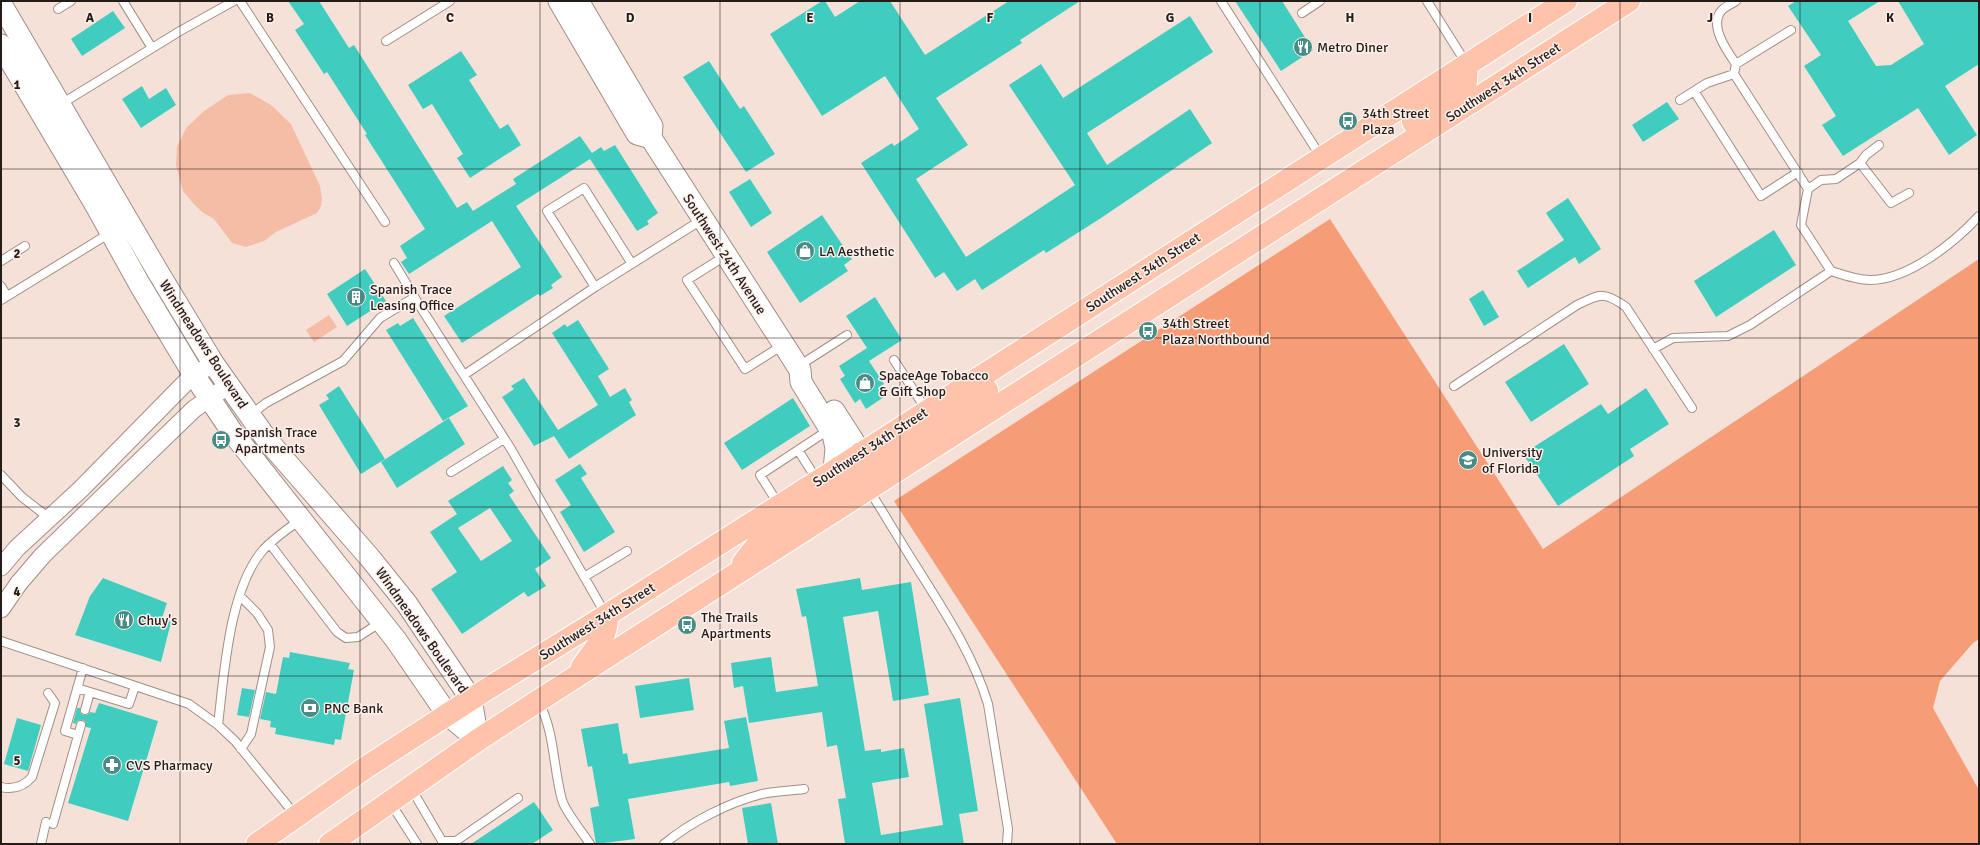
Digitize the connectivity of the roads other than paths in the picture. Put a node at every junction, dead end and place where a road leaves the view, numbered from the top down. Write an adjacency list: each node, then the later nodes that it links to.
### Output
1 (71, 1): 15 (lane)
2 (123, 1): 20 (lane)
3 (234, 1): 20 (lane)
4 (240, 1): 39 (lane)
5 (450, 1): 18 (lane)
6 (560, 1): 28 (street, Southwest 24th Avenue)
7 (578, 1): 28 (street, Southwest 24th Avenue)
8 (1221, 1): 30 (lane)
9 (1320, 1): 16 (lane)
10 (1427, 1): 21 (lane)
11 (1566, 1): 21 (main road, Southwest 34th Street)
12 (1630, 1): 31 (main road, Southwest 34th Street)
13 (1736, 1): 22 (lane)
14 (1, 4): 26 (street, Windmeadows Boulevard)
15 (58, 9)
16 (1302, 13)
17 (1791, 30): 22 (lane)
18 (386, 41)
19 (1, 45): 27 (street, Windmeadows Boulevard)
20 (152, 48): 26 (lane)
21 (1466, 64): 30 (main road, Southwest 34th Street); 31 (main road)
22 (1736, 64): 23 (lane)
23 (1734, 74): 24 (lane); 33 (lane)
24 (1694, 91): 25 (lane); 33 (lane)
25 (1680, 100)
26 (61, 104): 27 (street); 38 (street, Windmeadows Boulevard)
27 (42, 116): 40 (street, Windmeadows Boulevard)
28 (651, 138): 37 (street, Southwest 24th Avenue)
29 (1879, 145): 32 (lane)
30 (1321, 157): 54 (main road, Southwest 34th Street)
31 (1384, 158): 73 (main road, Southwest 34th Street)
32 (1860, 163): 34 (lane); 35 (lane)
33 (1798, 172): 34 (lane)
34 (1808, 189): 46 (lane)
35 (1909, 193)
36 (1979, 216): 46 (lane)
37 (703, 219): 42 (street, Southwest 24th Avenue); 45 (lane)
38 (129, 221): 40 (street); 56 (street, Windmeadows Boulevard)
39 (385, 222)
40 (110, 232): 49 (lane); 58 (street, Windmeadows Boulevard)
41 (25, 246): 43 (lane)
42 (726, 255): 52 (street, Southwest 24th Avenue); 52 (lane)
43 (1, 261)
44 (394, 262): 50 (lane)
45 (632, 264): 48 (lane); 48 (lane)
46 (1831, 271): 53 (lane)
47 (1, 286): 49 (lane)
48 (595, 287): 59 (lane)
49 (4, 298)
50 (418, 302): 59 (lane); 65 (lane)
51 (847, 335): 57 (lane)
52 (783, 344): 57 (street, Southwest 24th Avenue)
53 (1653, 349): 61 (lane); 63 (lane)
54 (1007, 359): 64 (main road, Southwest 34th Street); 73 (main road)
55 (894, 360): 64 (lane)
56 (213, 363): 58 (street); 60 (street, Windmeadows Boulevard)
57 (798, 368): 66 (street, Southwest 24th Avenue); 69 (street, Southwest 24th Avenue)
58 (194, 375): 62 (street, Windmeadows Boulevard); 76 (street)
59 (464, 375): 67 (lane)
60 (229, 385): 62 (street); 65 (street, Windmeadows Boulevard)
61 (1454, 386)
62 (210, 398): 77 (street, Windmeadows Boulevard); 78 (street)
63 (1692, 408)
64 (927, 411): 69 (main road, Southwest 34th Street)
65 (249, 415): 74 (street, Windmeadows Boulevard)
66 (830, 429): 68 (lane); 72 (street, Southwest 24th Avenue)
67 (504, 438): 70 (lane); 83 (lane)
68 (798, 450): 72 (lane); 75 (lane)
69 (861, 453): 72 (main road, Southwest 34th Street); 82 (main road)
70 (451, 472)
71 (1, 475): 76 (lane)
72 (826, 476): 75 (main road, Southwest 34th Street)
73 (869, 489): 82 (main road, Southwest 34th Street); 116 (lane)
74 (322, 504): 77 (street); 95 (street, Windmeadows Boulevard)
75 (780, 505): 86 (main road, Southwest 34th Street)
76 (49, 518): 78 (street); 81 (street)
77 (301, 519): 79 (lane); 87 (street, Windmeadows Boulevard)
78 (67, 533): 85 (street)
79 (270, 544): 84 (lane); 87 (lane)
80 (627, 551): 83 (lane)
81 (1, 567)
82 (734, 575): 90 (main road, Southwest 34th Street)
83 (584, 576): 86 (lane)
84 (240, 596): 100 (lane); 103 (lane)
85 (1, 609)
86 (607, 615): 90 (main road); 95 (main road, Southwest 34th Street)
87 (382, 621): 98 (street, Windmeadows Boulevard)
88 (1, 641): 89 (lane)
89 (83, 668): 91 (lane); 92 (lane)
90 (574, 678): 96 (main road, Southwest 34th Street)
91 (135, 686): 93 (lane); 100 (lane)
92 (78, 688): 93 (lane); 101 (lane)
93 (90, 692): 97 (lane)
94 (48, 693): 104 (lane)
95 (471, 699): 98 (main road, Southwest 34th Street); 102 (street, Windmeadows Boulevard)
96 (538, 701): 102 (main road, Southwest 34th Street); 114 (lane)
97 (85, 710)
98 (448, 714): 102 (street, Windmeadows Boulevard); 109 (main road, Southwest 34th Street)
99 (81, 725): 101 (lane)
100 (218, 725): 103 (lane)
101 (78, 735): 110 (lane)
102 (478, 740): 105 (main road, Southwest 34th Street)
103 (241, 749): 109 (lane)
104 (1, 787)
105 (411, 787): 107 (lane); 108 (main road, Southwest 34th Street)
106 (804, 789): 115 (lane)
107 (518, 798)
108 (390, 802): 112 (main road, Southwest 34th Street); 113 (lane)
109 (296, 816): 111 (main road, Southwest 34th Street)
110 (41, 844)
111 (257, 844)
112 (330, 844)
113 (417, 844)
114 (590, 844)
115 (664, 844)
116 (1007, 844)

